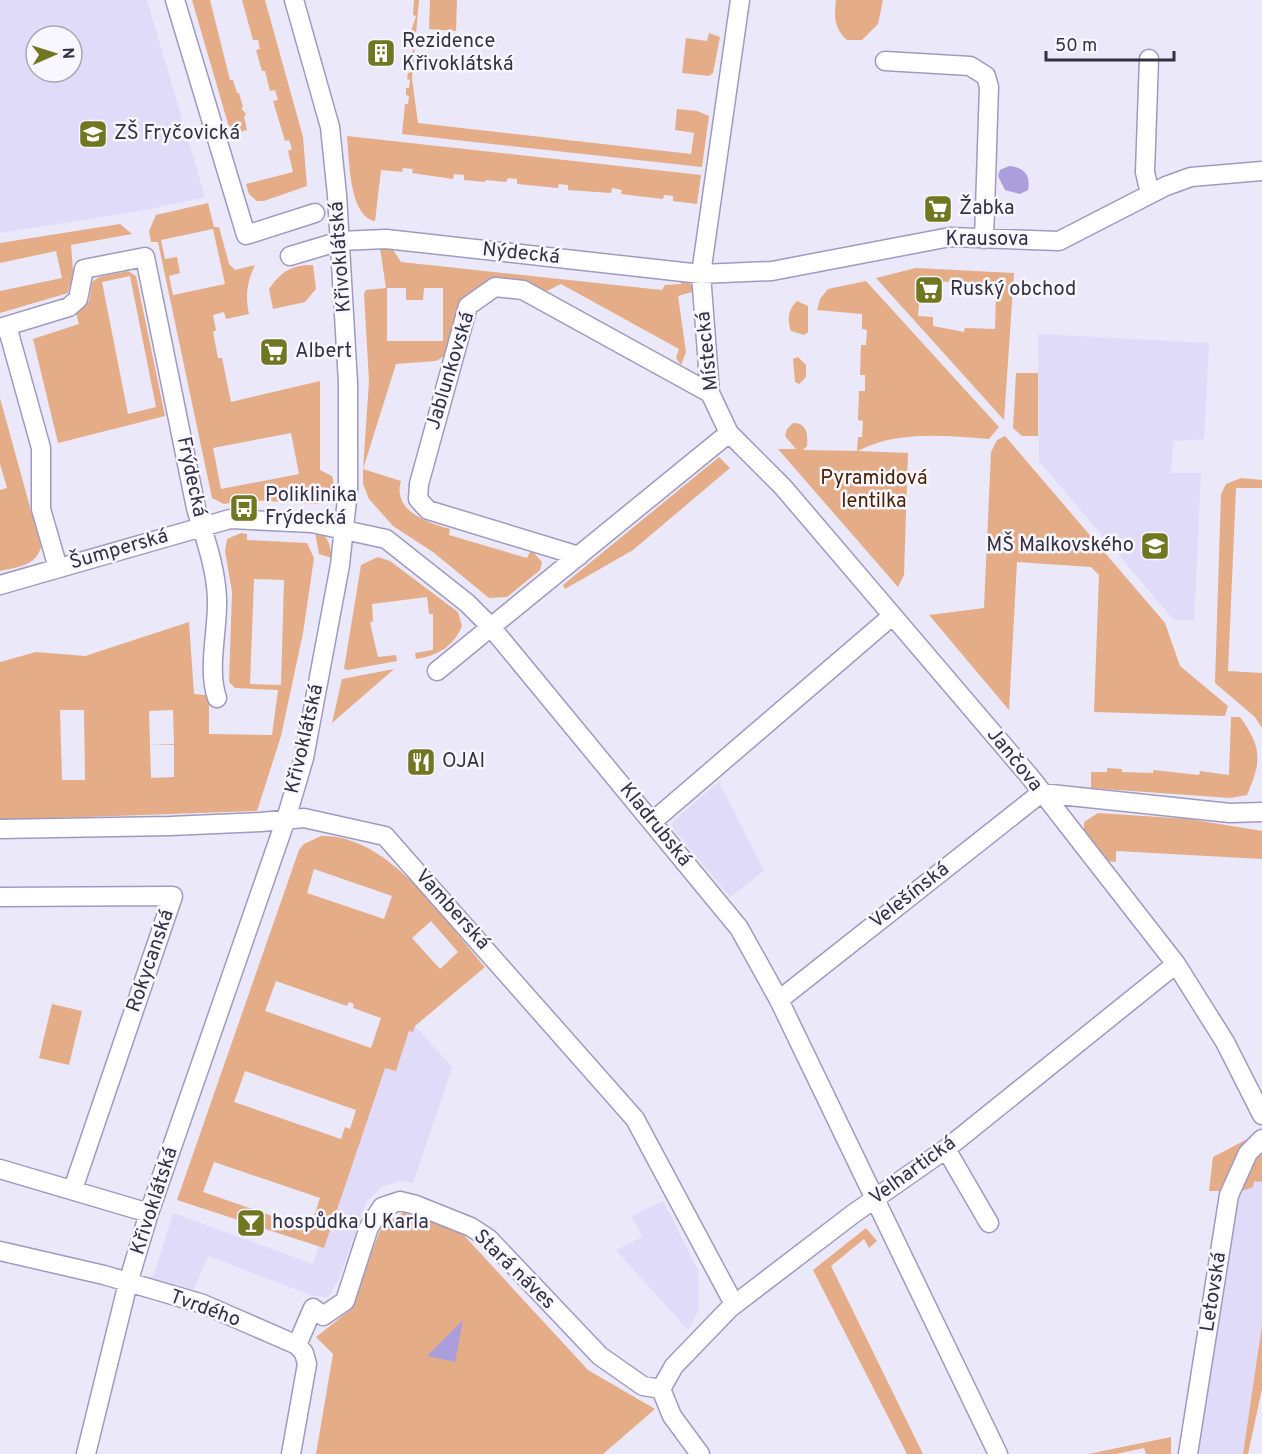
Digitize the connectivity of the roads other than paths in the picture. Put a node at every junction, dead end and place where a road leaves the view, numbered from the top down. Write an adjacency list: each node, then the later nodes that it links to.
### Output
1 (175, 0): 8 (street)
2 (294, 0): 10 (street, Křivoklátská)
3 (740, 0): 12 (street, Místecká)
4 (1149, 59): 7 (street)
5 (885, 61): 9 (street)
6 (1262, 171): 7 (street, Krausova)
7 (1150, 194): 9 (street, Krausova)
8 (315, 213)
9 (984, 239): 12 (street, Krausova)
10 (340, 241): 11 (street, Nýdecká); 12 (street, Nýdecká); 17 (street, Křivoklátská)
11 (290, 256)
12 (701, 274): 14 (street, Místecká)
13 (4, 327): 16 (street, Frýdecká); 19 (street)
14 (710, 393): 15 (street, Místecká); 18 (street, Jablunkovská)
15 (729, 433): 18 (street); 21 (street, Jančova)
16 (202, 526): 17 (street, Šumperská); 19 (street, Šumperská); 24 (street, Frýdecká)
17 (345, 528): 22 (street, Kladrubská); 27 (street, Křivoklátská)
18 (579, 556): 22 (street)
19 (58, 568): 20 (street, Šumperská)
20 (0, 585)
21 (892, 616): 25 (street, Jančova); 28 (street)
22 (491, 627): 23 (street); 28 (street, Kladrubská)
23 (437, 671)
24 (217, 698)
25 (1041, 793): 26 (street); 31 (street, Jančova); 32 (street, Velešínská)
26 (1262, 812)
27 (295, 818): 29 (street, Vamberská); 39 (street, Křivoklátská); 43 (street, Vamberská)
28 (652, 822): 32 (street, Kladrubská)
29 (0, 829)
30 (0, 897): 37 (street, Rokycanská)
31 (1176, 964): 33 (street, Jančova); 35 (street, Velhartická)
32 (779, 1000): 38 (street, Kladrubská)
33 (1262, 1114)
34 (1262, 1139): 50 (street, Letovská)
35 (946, 1149): 38 (street, Velhartická); 40 (street)
36 (0, 1169): 37 (street)
37 (72, 1189): 39 (street)
38 (875, 1199): 43 (street, Velhartická); 49 (street)
39 (149, 1213): 42 (street, Křivoklátská)
40 (989, 1223)
41 (0, 1251): 42 (street, Tvrdého)
42 (128, 1283): 44 (street, Tvrdého); 46 (street, Křivoklátská)
43 (734, 1305): 45 (street, Velhartická)
44 (297, 1345): 45 (street, Stará náves); 47 (street)
45 (661, 1389): 48 (street)
46 (86, 1454)
47 (291, 1454)
48 (700, 1454)
49 (999, 1454)
50 (1188, 1454)

